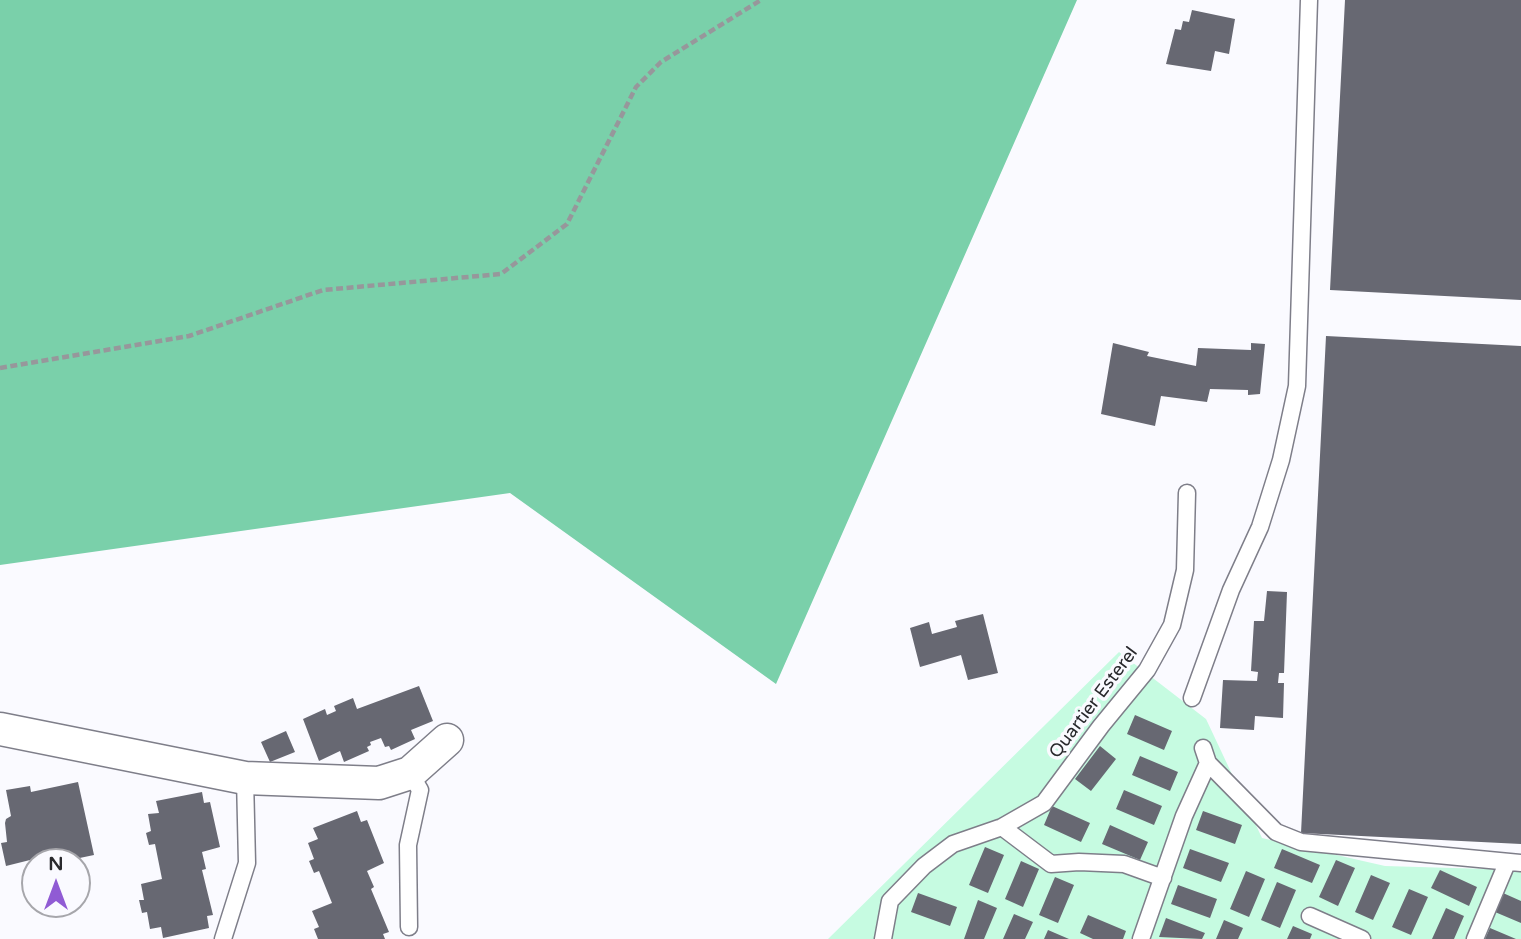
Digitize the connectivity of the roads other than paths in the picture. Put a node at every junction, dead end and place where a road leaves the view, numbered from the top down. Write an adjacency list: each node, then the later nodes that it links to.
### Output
1 (1309, 0): 3 (lane)
2 (1187, 494): 8 (lane, Quartier Esterel)
3 (1192, 698)
4 (0, 729): 7 (street)
5 (447, 740): 6 (street)
6 (410, 773): 7 (street); 12 (lane)
7 (245, 778): 13 (lane)
8 (1002, 827): 10 (lane); 14 (lane, Quartier Esterel)
9 (1514, 863): 10 (lane); 17 (lane)
10 (1163, 878): 15 (lane)
11 (1310, 916): 16 (lane)
12 (408, 927)
13 (223, 939)
14 (883, 939)
15 (1141, 939)
16 (1362, 939)
17 (1475, 939)

